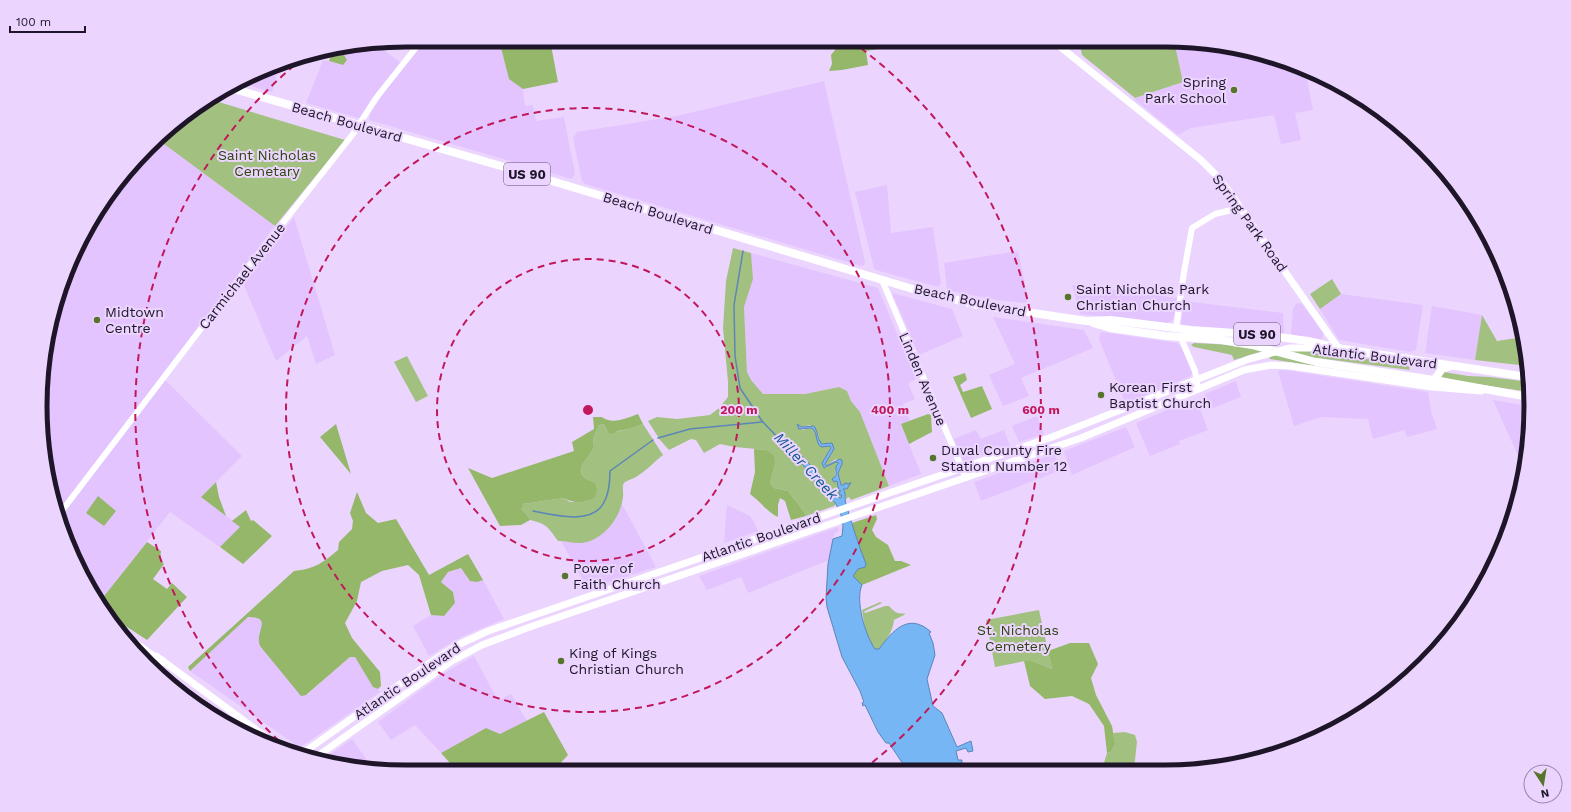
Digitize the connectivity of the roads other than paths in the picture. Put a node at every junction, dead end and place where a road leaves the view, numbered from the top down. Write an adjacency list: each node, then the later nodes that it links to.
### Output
1 (416, 47): 4 (street, Carmichael Avenue)
2 (1060, 47): 5 (main road, Spring Park Road)
3 (236, 90): 4 (highway, Beach Boulevard / US 90)
4 (359, 126): 6 (highway, Beach Boulevard / US 90); 22 (street, Carmichael Avenue)
5 (1240, 208): 8 (main road, Spring Park Road); 9 (street)
6 (882, 280): 7 (highway, Beach Boulevard / US 90); 20 (street, Linden Avenue)
7 (1086, 321): 9 (highway, Beach Boulevard / US 90); 10 (highway, Beach Boulevard / US 90)
8 (1323, 326): 11 (main road); 13 (main road, Spring Park Road)
9 (1176, 329): 10 (main road); 11 (highway, Beach Boulevard / US 90)
10 (1181, 338): 16 (street); 17 (highway, Beach Boulevard / US 90)
11 (1318, 343): 12 (highway); 13 (highway, Beach Boulevard / US 90)
12 (1310, 347): 13 (main road, Atlantic Boulevard); 16 (main road, Atlantic Boulevard)
13 (1338, 349): 14 (highway, Atlantic Boulevard / US 90)
14 (1454, 366): 15 (highway, Atlantic Boulevard / US 90); 17 (highway)
15 (1522, 376)
16 (1197, 380): 18 (street); 20 (main road, Atlantic Boulevard)
17 (1433, 383): 18 (main road, Atlantic Boulevard); 19 (highway, Beach Boulevard / US 90)
18 (1198, 388): 21 (main road, Atlantic Boulevard)
19 (1524, 396)
20 (961, 468): 21 (street, Linden Avenue); 28 (main road, Atlantic Boulevard)
21 (966, 478): 29 (main road, Atlantic Boulevard)
22 (63, 510)
23 (135, 642): 24 (street)
24 (159, 659): 25 (highway); 26 (highway); 27 (main road)
25 (154, 662)
26 (156, 664)
27 (264, 736)
28 (306, 751)
29 (320, 754)

